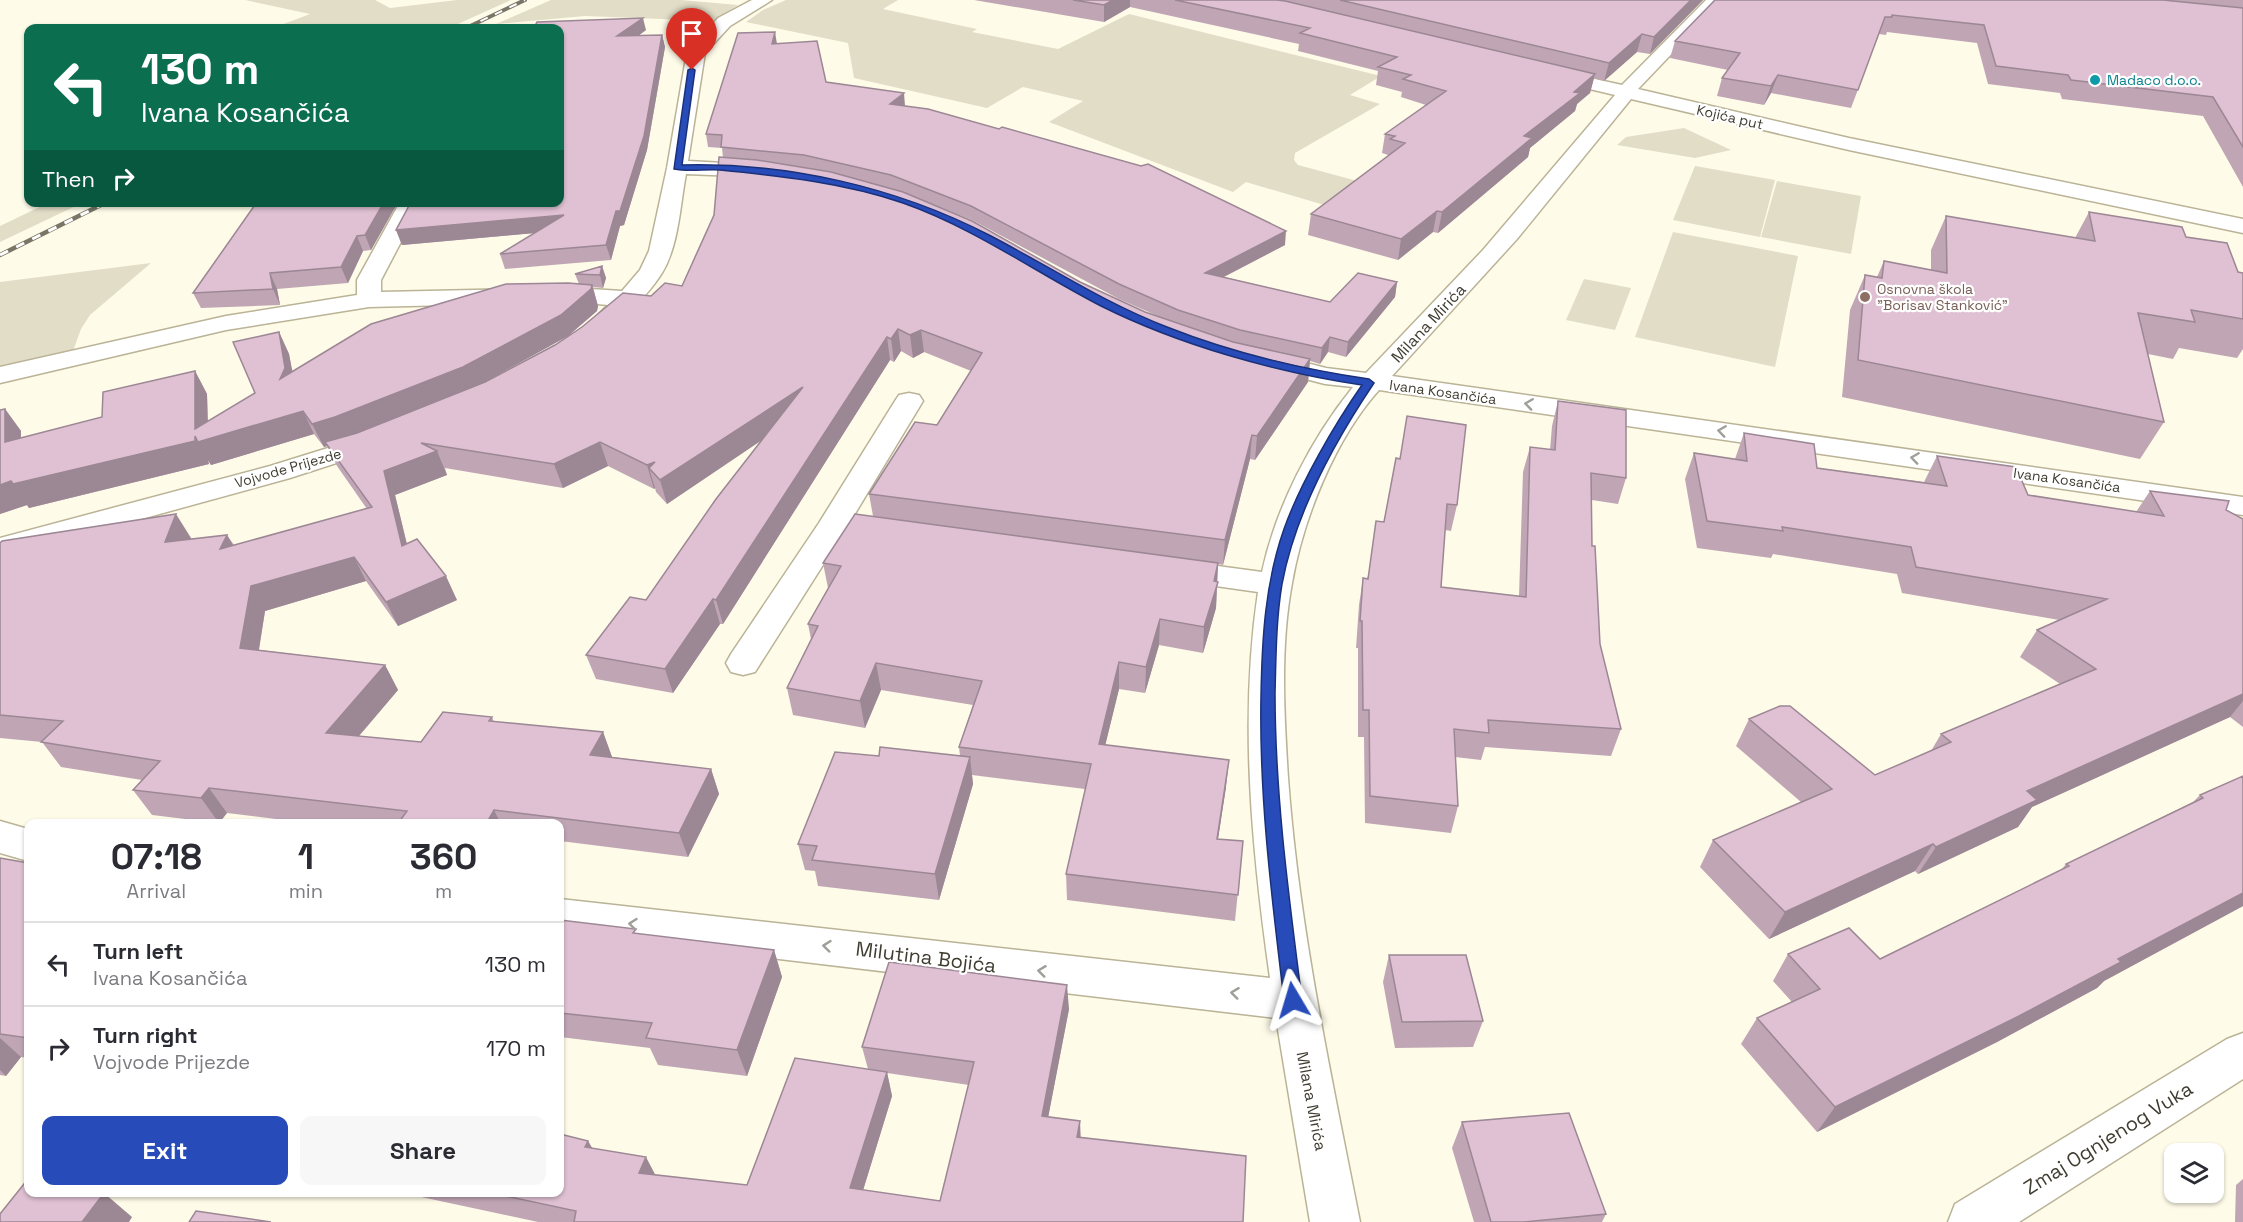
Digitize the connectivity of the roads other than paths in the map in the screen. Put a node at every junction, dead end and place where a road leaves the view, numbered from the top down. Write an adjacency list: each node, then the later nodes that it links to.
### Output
1 (764, 0): 5 (street)
2 (1715, 0): 4 (street, Milana Mirića)
3 (1533, 70): 4 (street, Kojića put)
4 (1626, 93): 8 (street, Kojića put); 14 (street, Milana Mirića)
5 (677, 168): 6 (street); 9 (street)
6 (784, 173)
7 (408, 207): 10 (street)
8 (2243, 225)
9 (629, 298): 10 (street); 11 (street)
10 (369, 300): 13 (street)
11 (578, 343)
12 (1242, 355): 14 (street, Ivana Kosančića)
13 (0, 375)
14 (1369, 383): 17 (street, Ivana Kosančića, one-way to 14); 22 (street, Milana Mirića)
15 (909, 401): 18 (street)
16 (399, 432): 20 (street, Vojvode Prijezde)
17 (2243, 506)
18 (834, 524): 19 (street); 23 (street)
19 (917, 535)
20 (0, 548)
21 (1142, 566): 22 (street)
22 (1275, 584): 27 (street, Milana Mirića)
23 (743, 663)
24 (0, 837): 25 (street)
25 (24, 844)
26 (564, 916): 27 (street, Milutina Bojića, one-way to 26)
27 (1293, 1000): 29 (street, Milana Mirića)
28 (2243, 1054): 30 (street, Zmaj Ognjenog Vuka)
29 (1335, 1222)
30 (1973, 1222)

